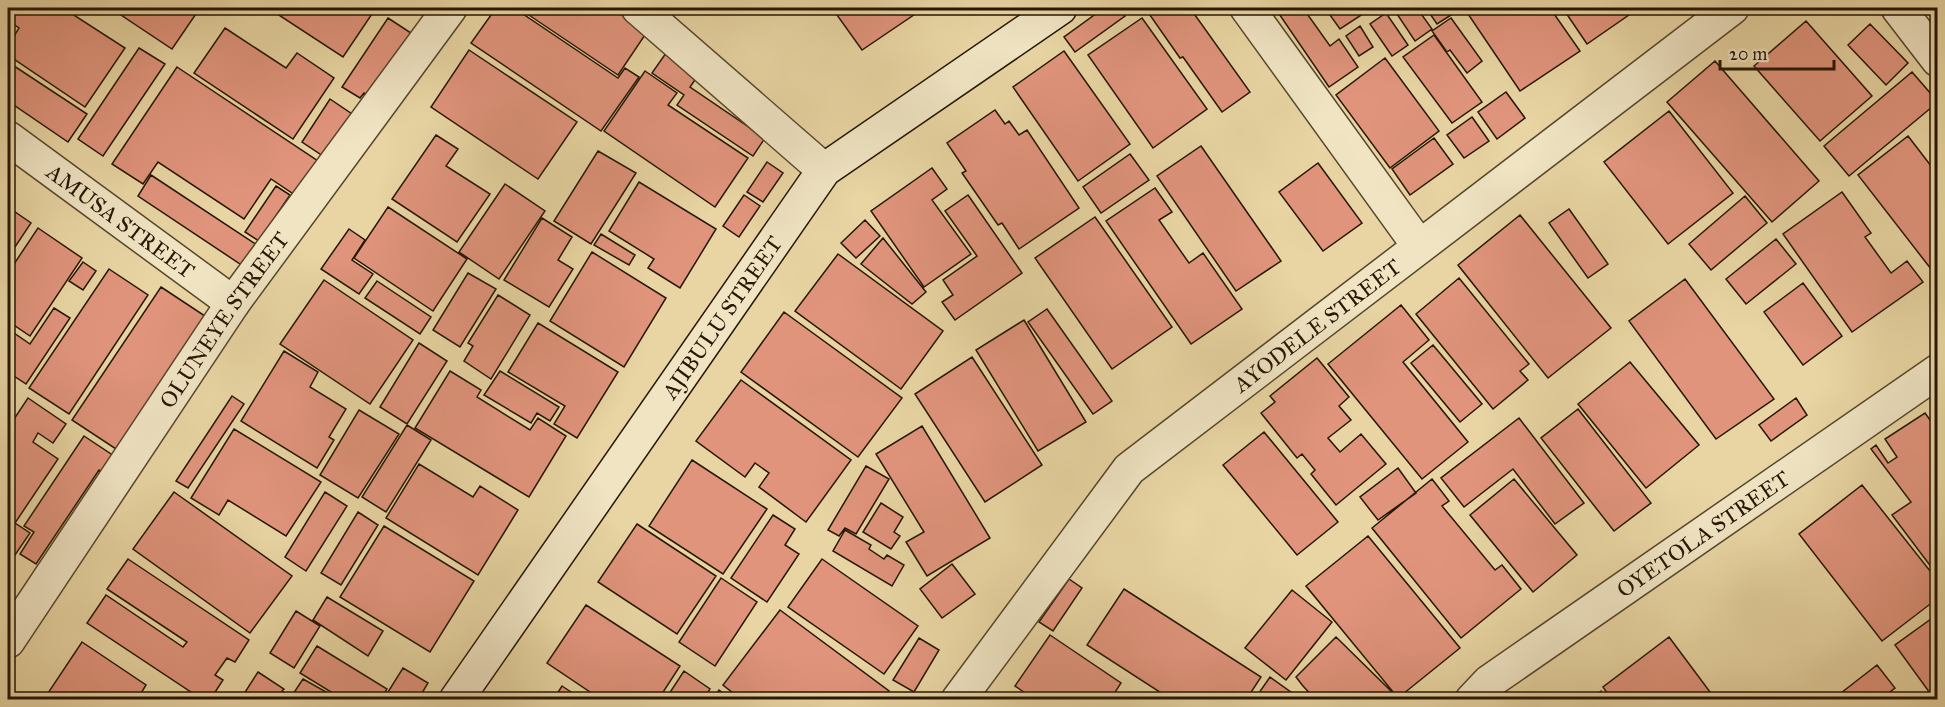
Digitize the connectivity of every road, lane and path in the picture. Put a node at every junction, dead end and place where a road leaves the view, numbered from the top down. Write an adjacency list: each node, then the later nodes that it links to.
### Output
1 (450, 8): 11 (street, OLUNEYE STREET)
2 (638, 8): 9 (street)
3 (1060, 8): 9 (street, AJIBULU STREET)
4 (1247, 8): 10 (street)
5 (1732, 8): 10 (street, AYODELE STREET)
6 (1898, 8): 7 (street)
7 (1938, 60)
8 (8, 138): 11 (street, AMUSA STREET)
9 (824, 170): 15 (street, AJIBULU STREET)
10 (1419, 246): 16 (street, AYODELE STREET)
11 (233, 303): 13 (street, OLUNEYE STREET)
12 (1938, 371): 17 (street, OYETOLA STREET)
13 (18, 602): 14 (street, OLUNEYE STREET)
14 (8, 641)
15 (456, 699)
16 (958, 699)
17 (1472, 699)

